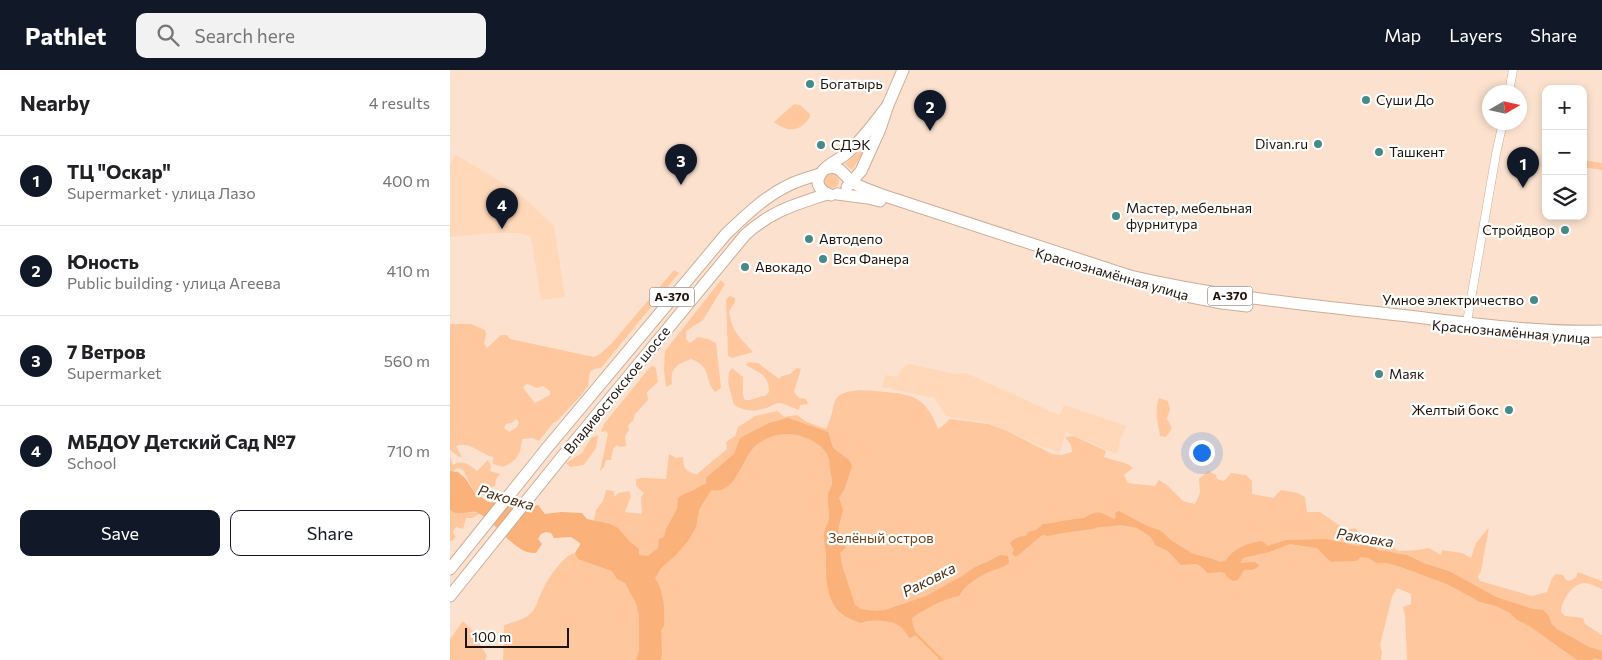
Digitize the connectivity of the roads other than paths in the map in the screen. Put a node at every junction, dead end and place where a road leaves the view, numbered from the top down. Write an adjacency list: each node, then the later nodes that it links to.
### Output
1 (903, 70): 4 (highway, А-370)
2 (1513, 70): 3 (street)
3 (1510, 85)
4 (888, 105): 6 (highway, А-370); 7 (highway, А-370)
5 (1501, 130): 11 (street)
6 (823, 171): 7 (highway, А-370); 8 (highway); 15 (highway, Владивостокское шоссе / А-370)
7 (851, 181): 8 (highway, А-370); 9 (highway, Краснознамённая улица / А-370)
8 (832, 194): 9 (highway, Краснознамённая улица / А-370); 16 (highway, Владивостокское шоссе / А-370)
9 (1208, 296): 10 (highway, Краснознамённая улица / А-370)
10 (1388, 317): 11 (highway, Краснознамённая улица / А-370); 13 (highway, Краснознамённая улица / А-370)
11 (1467, 322): 13 (highway, Краснознамённая улица / А-370)
12 (1602, 331): 13 (highway, Краснознамённая улица / А-370)
13 (1562, 335): 14 (highway, Краснознамённая улица / А-370)
14 (1602, 338)
15 (582, 405): 16 (highway); 17 (highway, Владивостокское шоссе / А-370)
16 (595, 417): 18 (highway, Владивостокское шоссе / А-370)
17 (450, 569)
18 (451, 594)

